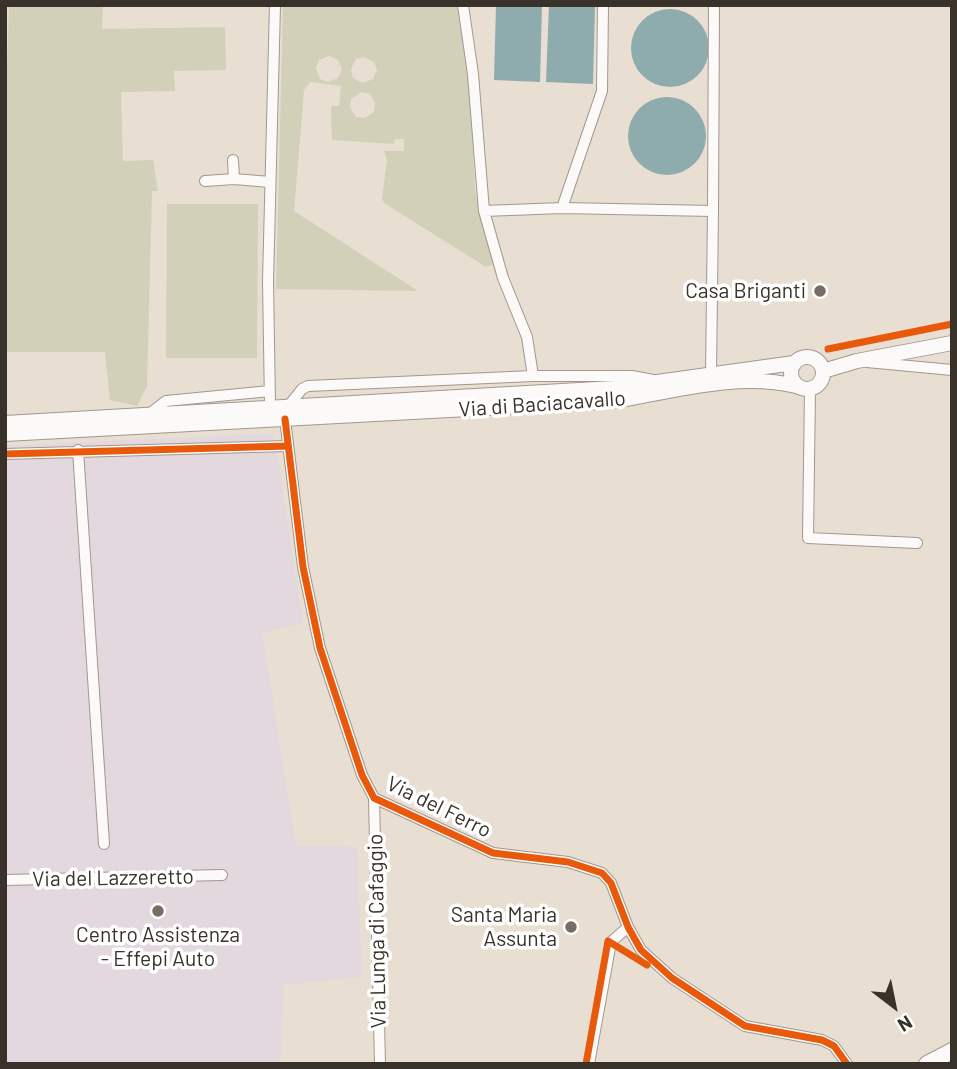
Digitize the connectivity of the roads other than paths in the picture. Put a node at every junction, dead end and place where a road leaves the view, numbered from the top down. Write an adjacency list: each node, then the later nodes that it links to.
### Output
1 (275, 5): 8 (street)
2 (463, 5): 10 (street)
3 (603, 5): 9 (street)
4 (713, 5): 11 (street)
5 (233, 160): 6 (street)
6 (234, 179): 7 (street); 8 (street)
7 (205, 180)
8 (270, 181): 21 (street)
9 (562, 208): 10 (street); 11 (street)
10 (484, 211): 18 (street)
11 (713, 211): 17 (street)
12 (952, 344): 13 (main road)
13 (858, 361): 15 (street); 16 (main road)
14 (794, 363): 16 (main road, Via di Baciacavallo); 17 (main road, Via di Baciacavallo); 20 (main road)
15 (952, 370)
16 (823, 371): 20 (main road)
17 (711, 375): 19 (main road, Via di Baciacavallo)
18 (533, 376): 19 (street); 22 (street)
19 (663, 382): 22 (main road, Via di Baciacavallo)
20 (803, 388): 23 (main road, Via di Baciacavallo); 29 (street)
21 (270, 398): 22 (main road); 24 (main road)
22 (290, 404)
23 (285, 419): 25 (main road); 26 (street, Via del Ferro)
24 (5, 423)
25 (5, 434)
26 (288, 446): 27 (street); 30 (street, Via del Ferro)
27 (78, 450): 28 (street); 31 (street)
28 (5, 454)
29 (917, 543)
30 (374, 799): 34 (street, Via del Ferro); 36 (street, Via Lunga di Cafaggio)
31 (104, 844)
32 (222, 876): 33 (street, Via del Lazzeretto)
33 (5, 880)
34 (628, 927): 37 (street); 38 (street, Via del Ferro)
35 (952, 1051): 39 (highway)
36 (380, 1064)
37 (589, 1064)
38 (847, 1064)
39 (927, 1064)

